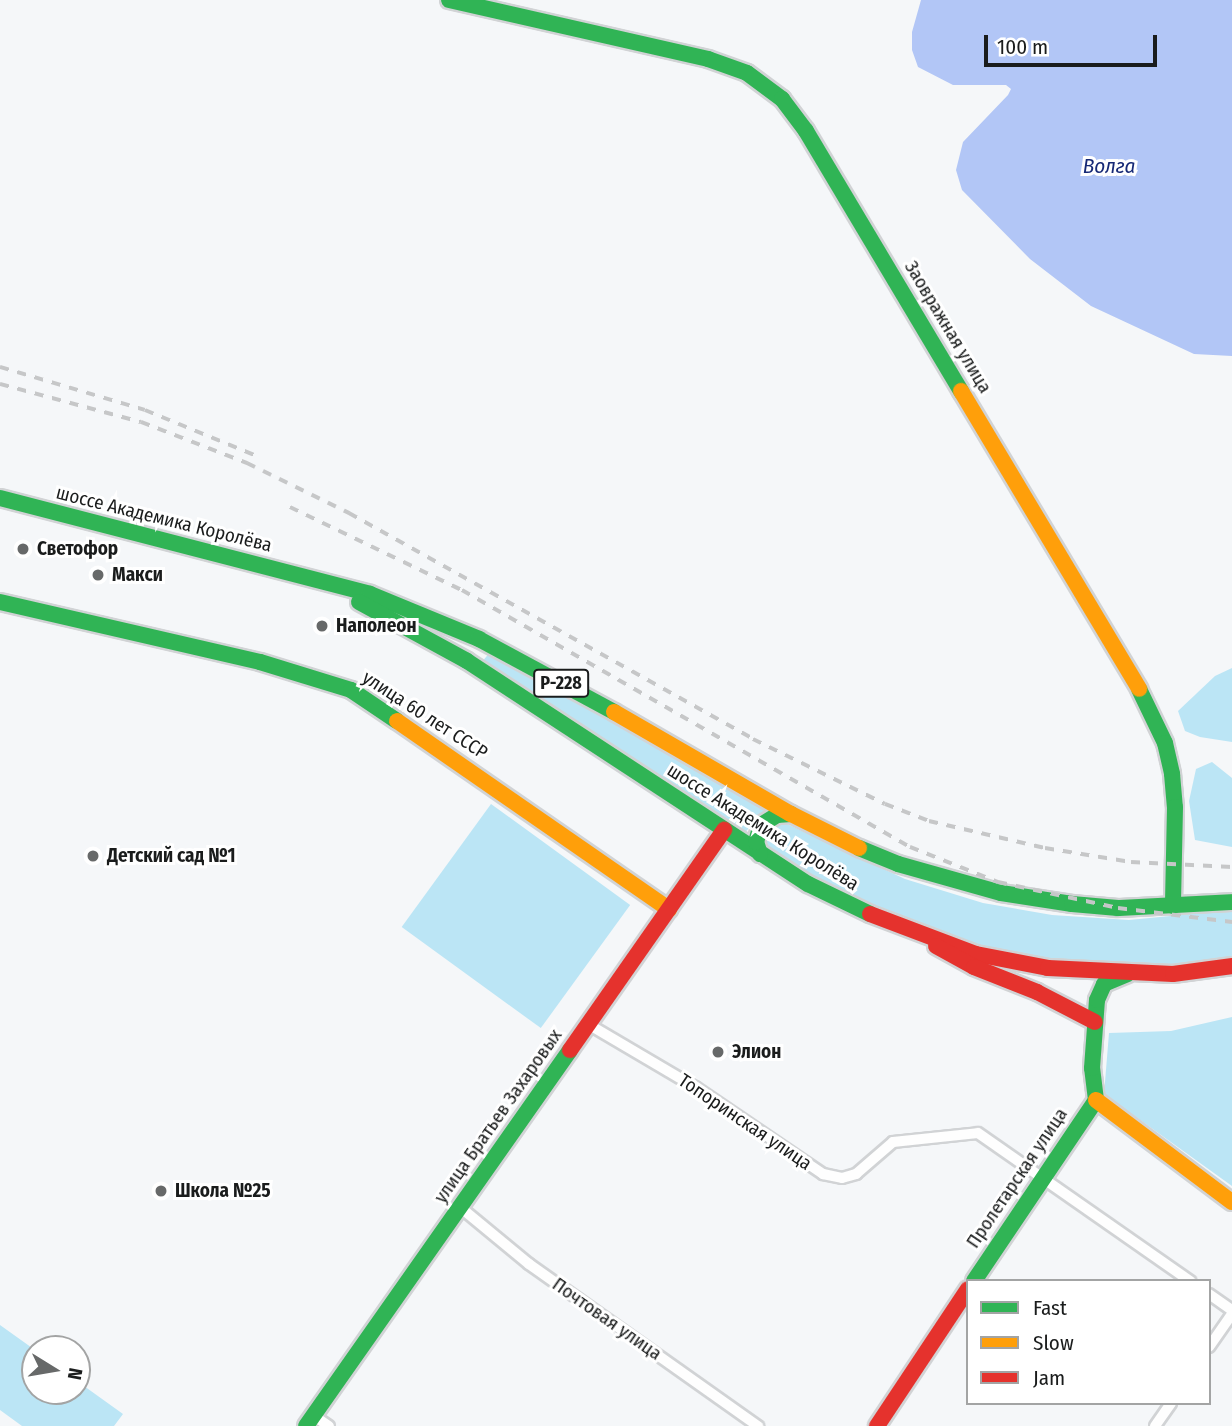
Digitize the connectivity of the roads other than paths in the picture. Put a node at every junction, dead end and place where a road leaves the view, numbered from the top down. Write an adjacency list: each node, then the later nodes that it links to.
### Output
1 (449, 0): 9 (main road, Заовражная улица)
2 (0, 499): 3 (main road, шоссе Академика Королёва / Р-228)
3 (317, 581): 5 (main road, шоссе Академика Королёва / Р-228); 6 (main road, шоссе Академика Королёва / Р-228)
4 (0, 602): 10 (main road, улица 60 лет СССР)
5 (791, 814): 7 (main road); 9 (main road, шоссе Академика Королёва / Р-228)
6 (724, 831): 7 (main road, шоссе Академика Королёва / Р-228); 10 (main road, улица Братьев Захаровых)
7 (760, 854): 11 (main road, шоссе Академика Королёва / Р-228)
8 (1232, 902): 9 (main road, шоссе Академика Королёва / Р-228)
9 (1173, 906)
10 (669, 909): 15 (main road, улица Братьев Захаровых)
11 (919, 936): 13 (main road, шоссе Академика Королёва / Р-228); 14 (main road)
12 (1232, 966): 13 (main road, шоссе Академика Королёва / Р-228)
13 (1129, 974): 14 (main road)
14 (1095, 1022): 16 (main road)
15 (589, 1024): 17 (street, Топоринская улица); 19 (main road, улица Братьев Захаровых)
16 (1097, 1100): 17 (main road, Пролетарская улица); 18 (main road)
17 (1043, 1177): 20 (main road, Пролетарская улица); 21 (street, Топоринская улица)
18 (1232, 1202)
19 (460, 1207): 27 (main road, улица Братьев Захаровых); 29 (street, Почтовая улица)
20 (975, 1279)
21 (1187, 1279)
22 (966, 1292): 30 (main road)
23 (1211, 1296): 24 (street)
24 (1232, 1312): 25 (street)
25 (1211, 1344)
26 (1170, 1405): 31 (street)
27 (310, 1421): 28 (street)
28 (329, 1426)
29 (758, 1426)
30 (877, 1426)
31 (1155, 1426)

